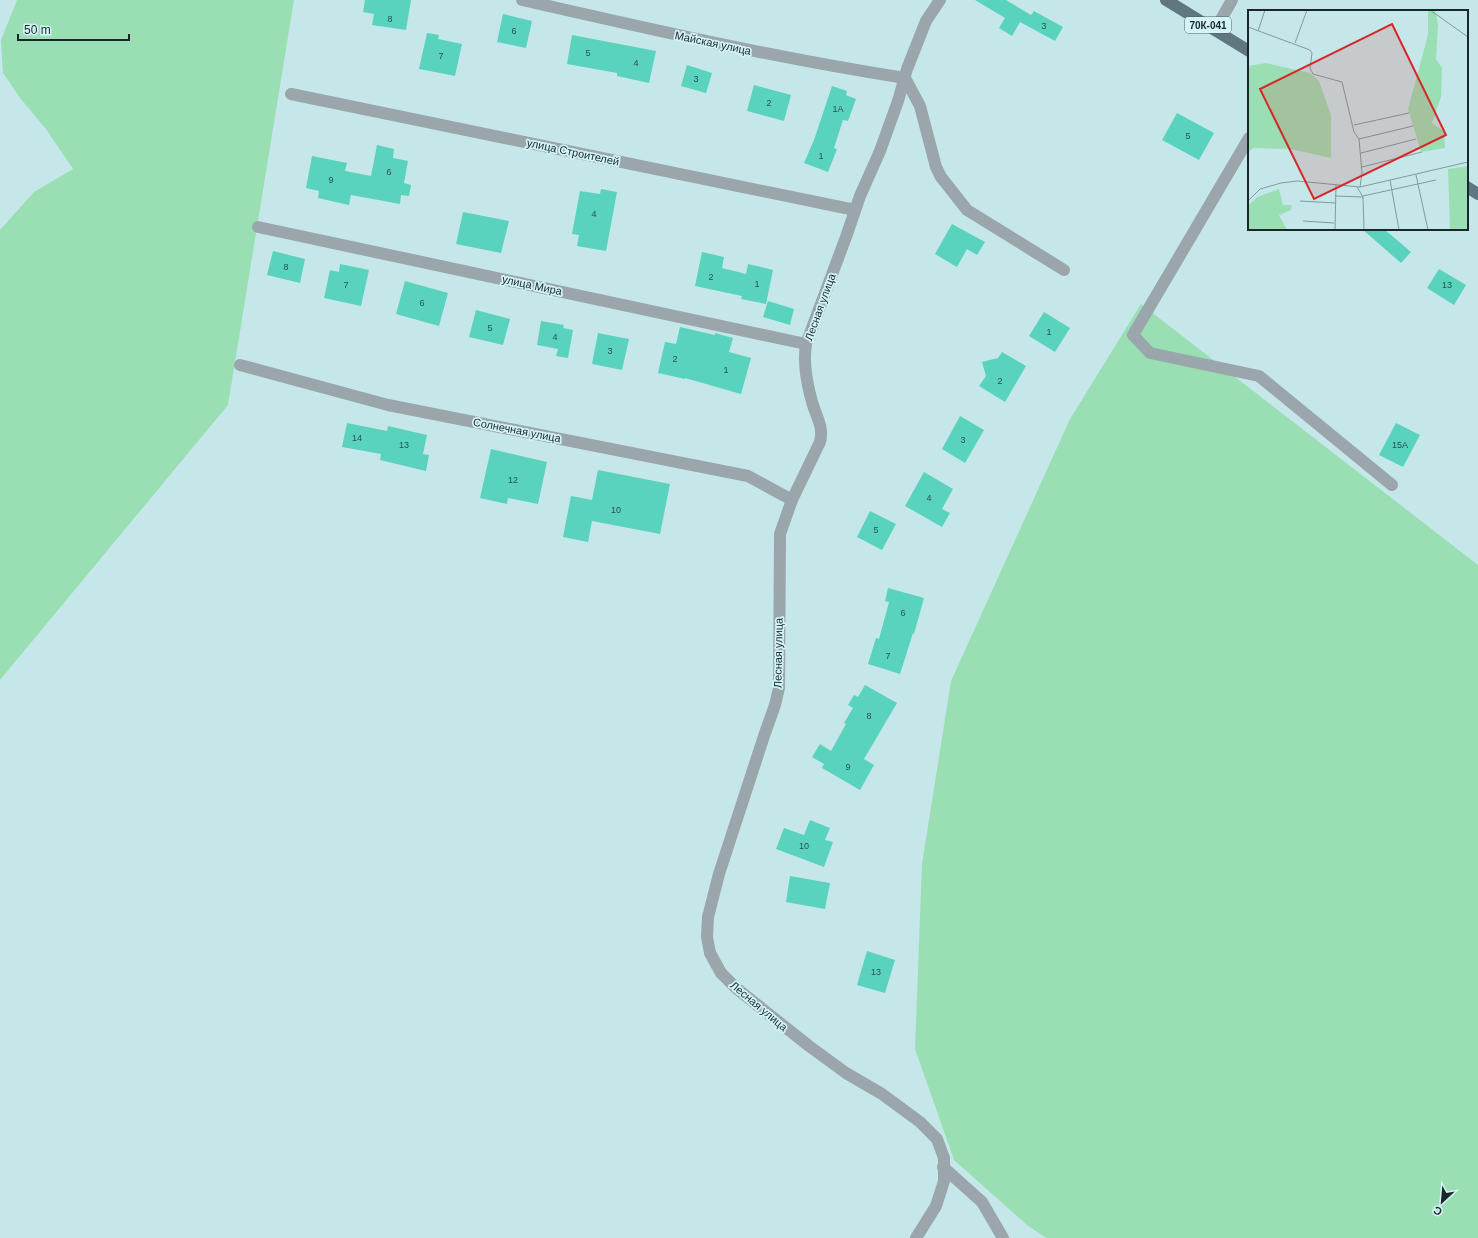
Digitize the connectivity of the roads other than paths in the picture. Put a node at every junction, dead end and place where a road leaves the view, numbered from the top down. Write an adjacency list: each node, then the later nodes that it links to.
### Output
1 (522, 0): 7 (street, Майская улица)
2 (940, 0): 7 (street, Лесная улица)
3 (1166, 0): 5 (main road, 70К-041)
4 (1232, 0): 5 (street)
5 (1215, 30): 6 (main road, 70К-041)
6 (1248, 50)
7 (905, 78): 12 (street, Лесная улица); 14 (street)
8 (291, 94): 12 (street, улица Строителей)
9 (1248, 140): 17 (street)
10 (1468, 188): 11 (main road)
11 (1478, 194)
12 (855, 210): 15 (street, Лесная улица)
13 (258, 227): 15 (street, улица Мира)
14 (1064, 270)
15 (806, 344): 18 (street, Лесная улица)
16 (240, 365): 18 (street, Солнечная улица)
17 (1392, 485)
18 (792, 500): 19 (street, Лесная улица)
19 (943, 1167): 20 (street, Лесная улица); 21 (street)
20 (916, 1238)
21 (1003, 1238)

